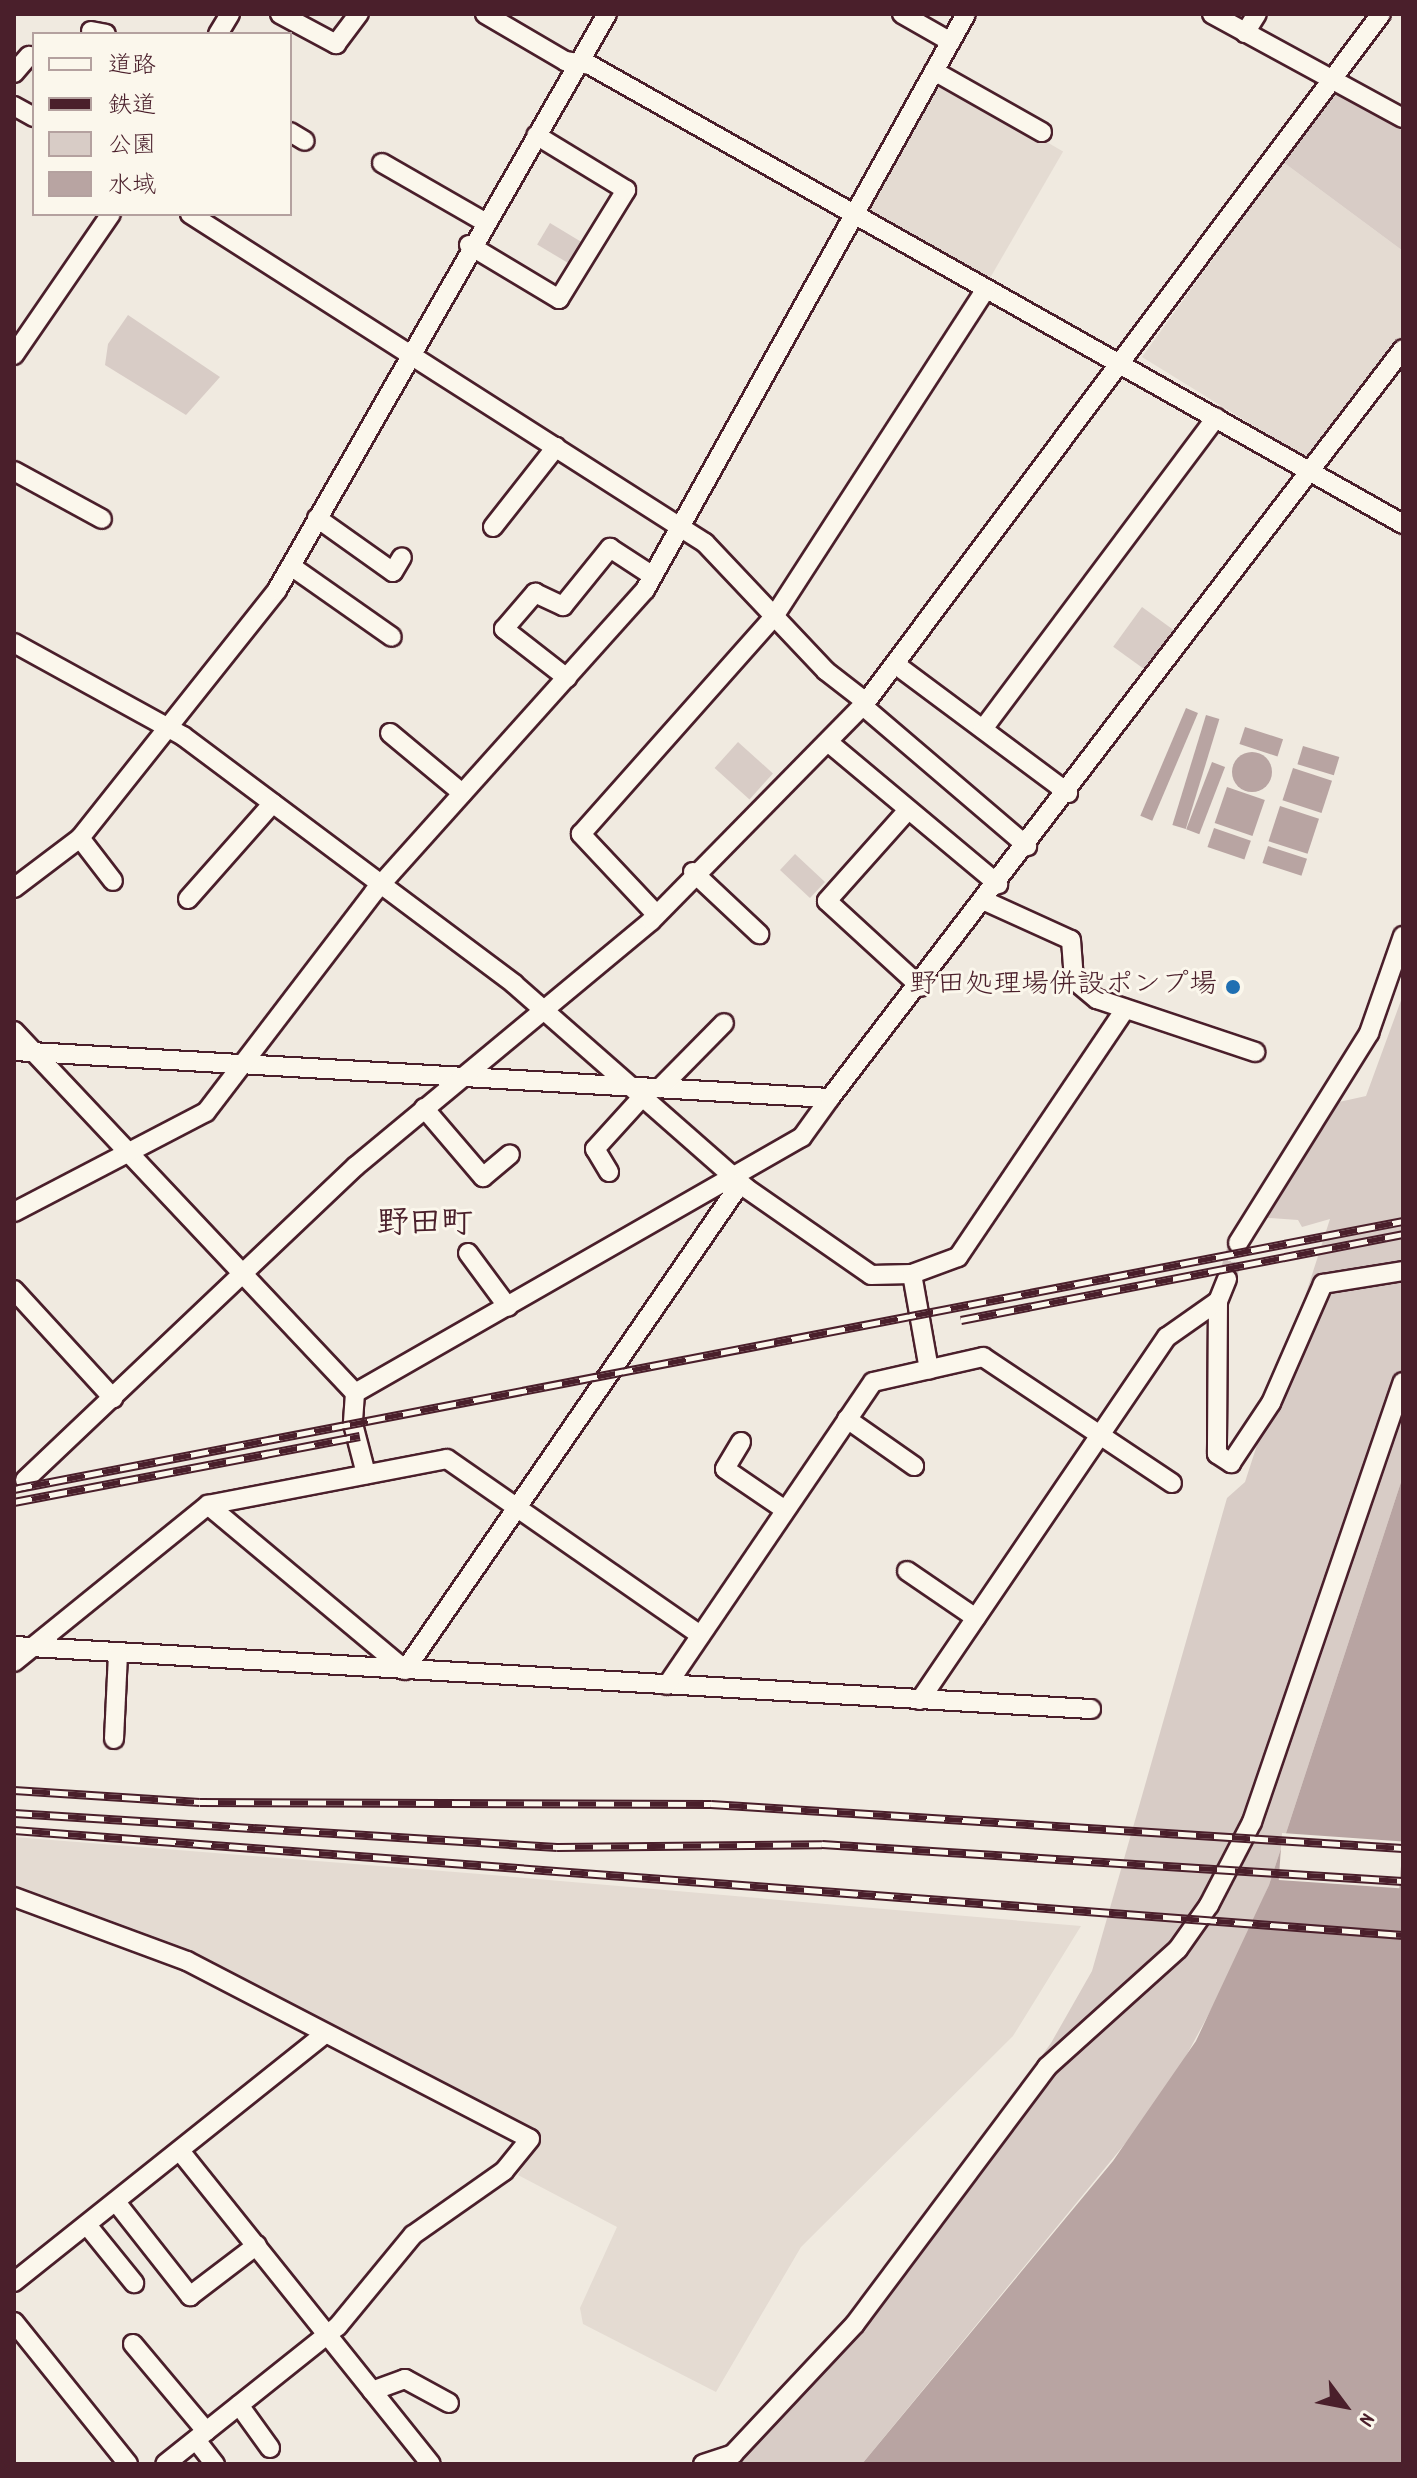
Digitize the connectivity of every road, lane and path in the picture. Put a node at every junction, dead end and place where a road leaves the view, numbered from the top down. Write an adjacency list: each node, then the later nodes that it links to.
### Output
1 (230, 14): 11 (street)
2 (280, 14): 3 (street)
3 (359, 14)
4 (485, 14): 15 (street)
5 (607, 14): 15 (street)
6 (902, 14): 13 (street)
7 (966, 14): 13 (street)
8 (1212, 14): 12 (street)
9 (1257, 14): 12 (street)
10 (1381, 14): 18 (street)
11 (219, 32)
12 (1245, 33): 18 (street)
13 (951, 42): 16 (street)
14 (29, 56): 17 (street)
15 (579, 61): 23 (street); 27 (street)
16 (934, 71): 22 (street); 27 (street)
17 (14, 73)
18 (1331, 80): 21 (street); 34 (street)
19 (14, 106): 20 (street)
20 (32, 116)
21 (1403, 118)
22 (1042, 132)
23 (536, 135): 28 (street); 29 (street)
24 (382, 163): 28 (street)
25 (110, 216): 33 (street)
26 (193, 216): 32 (street)
27 (852, 216): 30 (street); 42 (street)
28 (483, 221): 29 (street)
29 (469, 245): 32 (street)
30 (986, 289): 34 (street); 47 (street)
31 (1403, 349): 38 (street)
32 (408, 352): 36 (street); 39 (street)
33 (14, 355)
34 (1121, 366): 35 (street); 50 (street)
35 (1216, 417): 38 (street); 54 (street)
36 (556, 447): 42 (street); 43 (street)
37 (14, 471): 40 (street)
38 (1311, 472): 41 (street); 58 (street)
39 (317, 518): 44 (street); 45 (street)
40 (102, 519)
41 (1403, 524)
42 (678, 525): 46 (street); 47 (street)
43 (493, 527)
44 (402, 557)
45 (291, 566): 48 (street); 53 (street)
46 (653, 576): 51 (street); 51 (street)
47 (773, 618): 52 (street); 70 (street)
48 (392, 637)
49 (14, 643): 53 (street)
50 (895, 664): 52 (street); 54 (street)
51 (567, 678): 57 (street)
52 (865, 704): 56 (street); 62 (street)
53 (170, 728): 59 (street); 61 (street)
54 (983, 729): 58 (street)
55 (390, 733): 57 (street)
56 (828, 742): 60 (street); 63 (street)
57 (462, 793): 65 (street)
58 (1068, 793): 62 (street)
59 (273, 803): 65 (street); 68 (street)
60 (908, 810): 66 (street); 73 (street)
61 (80, 838): 64 (street); 67 (street)
62 (1027, 846): 66 (street)
63 (693, 872): 70 (street); 71 (street)
64 (113, 881)
65 (382, 884): 74 (street); 80 (street)
66 (998, 884): 69 (street)
67 (14, 888)
68 (188, 899)
69 (985, 901): 73 (street); 75 (street)
70 (656, 914): 74 (street)
71 (759, 934)
72 (1403, 936): 90 (street)
73 (921, 987): 83 (street)
74 (544, 1007): 81 (street); 82 (street)
75 (1125, 1009): 79 (street); 93 (street)
76 (724, 1023): 82 (street)
77 (14, 1031): 78 (street)
78 (24, 1052): 80 (street); 86 (street)
79 (1255, 1052)
80 (248, 1063): 81 (street); 86 (street)
81 (461, 1077): 82 (street); 84 (street)
82 (646, 1090): 83 (street); 87 (street); 88 (street)
83 (830, 1098): 88 (street)
84 (424, 1108): 85 (street); 94 (street)
85 (510, 1154)
86 (128, 1157): 89 (street); 94 (street)
87 (609, 1172)
88 (738, 1180): 93 (street); 98 (street); 111 (street)
89 (14, 1212)
90 (1238, 1243)
91 (468, 1253): 98 (street)
92 (1403, 1271): 97 (street)
93 (912, 1274): 99 (street)
94 (242, 1278): 101 (street); 102 (street)
95 (1227, 1279): 97 (street)
96 (14, 1290): 102 (street)
97 (1218, 1301): 104 (street)
98 (508, 1307): 101 (street)
99 (929, 1369): 103 (street); 104 (street)
100 (1403, 1382): 145 (street)
101 (355, 1393): 107 (street)
102 (113, 1398): 108 (street)
103 (847, 1419): 106 (street); 112 (street)
104 (1100, 1434): 109 (street); 114 (street)
105 (741, 1442): 112 (street)
106 (914, 1466)
107 (366, 1474): 110 (street); 111 (street)
108 (25, 1480)
109 (1172, 1483)
110 (208, 1505): 117 (street); 120 (street)
111 (516, 1508): 115 (street); 120 (street)
112 (785, 1510): 115 (street)
113 (907, 1571): 114 (street)
114 (976, 1618): 122 (street)
115 (699, 1634): 121 (street)
116 (14, 1646): 117 (street)
117 (35, 1647): 118 (street); 119 (street)
118 (118, 1653): 120 (street); 124 (street)
119 (14, 1662)
120 (405, 1670): 121 (street)
121 (667, 1685): 122 (street)
122 (920, 1700): 123 (street)
123 (1091, 1709)
124 (114, 1739)
125 (14, 1897): 126 (street)
126 (325, 2034): 127 (street); 134 (street)
127 (180, 2151): 128 (street); 130 (street)
128 (116, 2202): 129 (street); 130 (street)
129 (87, 2225): 131 (street); 132 (street)
130 (257, 2245): 134 (street)
131 (14, 2282)
132 (134, 2283)
133 (14, 2322): 141 (street)
134 (327, 2335): 136 (street); 138 (street)
135 (133, 2344): 139 (street)
136 (372, 2391): 137 (street); 144 (street)
137 (449, 2403)
138 (239, 2405): 139 (street); 140 (street)
139 (201, 2435): 142 (street); 143 (street)
140 (270, 2448)
141 (128, 2464)
142 (165, 2464)
143 (215, 2464)
144 (431, 2464)
145 (703, 2464)

